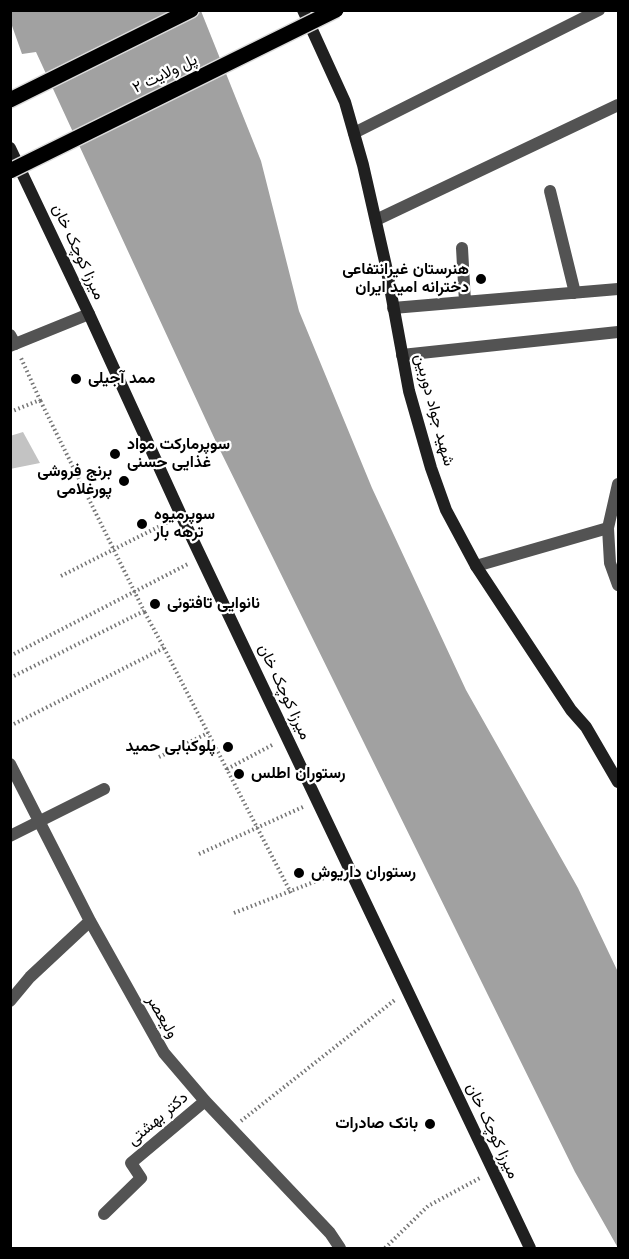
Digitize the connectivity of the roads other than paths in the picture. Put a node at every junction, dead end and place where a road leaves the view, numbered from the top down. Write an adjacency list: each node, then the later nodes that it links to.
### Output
1 (191, 10): 5 (main road)
2 (303, 10): 7 (main road, شهید جواد دوربین)
3 (336, 10): 9 (main road, پل ولایت ۲, bridge)
4 (599, 10): 7 (street)
5 (10, 100)
6 (618, 105): 11 (street)
7 (354, 133): 11 (main road, شهید جواد دوربین)
8 (10, 148): 17 (main road, میرزا کوچک خان)
9 (10, 171)
10 (550, 191): 14 (street)
11 (376, 220): 16 (main road, شهید جواد دوربین)
12 (462, 248): 15 (street)
13 (618, 289): 14 (street)
14 (575, 293): 15 (street)
15 (465, 302): 16 (street)
16 (393, 308): 20 (main road, شهید جواد دوربین)
17 (89, 314): 19 (street); 35 (main road, میرزا کوچک خان)
18 (618, 332): 20 (street)
19 (12, 342)
20 (402, 355): 23 (main road, شهید جواد دوربین)
21 (618, 484): 22 (street)
22 (608, 528): 23 (street); 24 (street)
23 (476, 566): 26 (main road, شهید جواد دوربین)
24 (618, 585)
25 (10, 765): 28 (street, ولیعصر)
26 (618, 782)
27 (104, 789): 28 (street)
28 (39, 823): 29 (street); 30 (street, ولیعصر)
29 (10, 837)
30 (90, 921): 31 (street); 32 (street, ولیعصر)
31 (10, 1000)
32 (205, 1101): 33 (street, دکتر بهشتی); 34 (street, ولیعصر)
33 (104, 1214)
34 (339, 1246)
35 (530, 1248)

